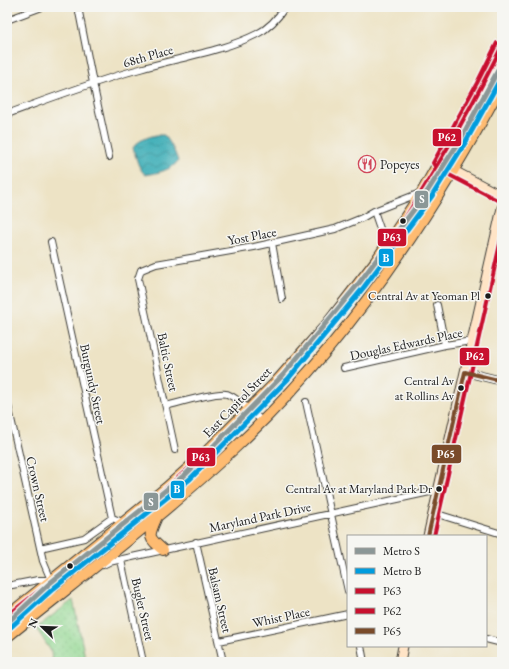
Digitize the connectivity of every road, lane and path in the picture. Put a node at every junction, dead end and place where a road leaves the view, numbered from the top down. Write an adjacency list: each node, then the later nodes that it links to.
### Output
1 (42, 7): 4 (street)
2 (78, 7): 6 (street)
3 (285, 7): 6 (street, 68th Place)
4 (7, 20)
5 (502, 46): 10 (main road, East Capitol Street)
6 (93, 83): 8 (street, 68th Place); 9 (street)
7 (502, 84): 11 (main road)
8 (7, 114)
9 (109, 157)
10 (439, 163): 11 (main road); 12 (main road, East Capitol Street)
11 (454, 171): 13 (main road); 31 (main road)
12 (422, 192): 15 (street, Yost Place); 18 (main road, East Capitol Street)
13 (502, 196)
14 (502, 208): 22 (main road)
15 (374, 210): 17 (street, Yost Place); 18 (street)
16 (51, 242): 37 (street, Burgundy Street)
17 (272, 243): 19 (street, Yost Place); 20 (street)
18 (386, 246): 30 (main road, East Capitol Street)
19 (138, 279): 29 (street, Baltic Street)
20 (282, 299)
21 (437, 305): 23 (street)
22 (472, 341): 23 (street, Douglas Edwards Place); 25 (main road)
23 (445, 345): 24 (street, Douglas Edwards Place)
24 (344, 368)
25 (465, 372): 26 (street); 33 (main road)
26 (502, 381)
27 (7, 401): 42 (street, Crown Street)
28 (306, 402): 34 (street)
29 (166, 406): 30 (street); 32 (street, Baltic Street)
30 (249, 410): 31 (street); 38 (main road, East Capitol Street)
31 (262, 421): 36 (main road)
32 (174, 450)
33 (439, 490): 34 (street, Maryland Park Drive); 35 (main road)
34 (331, 513): 41 (street, Maryland Park Drive); 48 (street)
35 (434, 513): 39 (street); 40 (main road)
36 (157, 517): 43 (main road); 45 (main road)
37 (112, 518): 38 (street); 42 (street)
38 (123, 522): 46 (main road, East Capitol Street)
39 (502, 534)
40 (428, 535)
41 (196, 542): 43 (street, Maryland Park Drive); 53 (street, Balsam Street)
42 (40, 548): 46 (street, Crown Street)
43 (163, 550): 44 (street, Maryland Park Drive)
44 (121, 560): 45 (street, Maryland Park Drive); 57 (street, Bugler Street)
45 (88, 571): 51 (main road)
46 (51, 580): 47 (street); 50 (main road, East Capitol Street)
47 (7, 586)
48 (347, 586)
49 (347, 614): 53 (street, Whist Place)
50 (7, 616)
51 (7, 637)
52 (487, 639): 54 (street)
53 (219, 641): 58 (street, Balsam Street)
54 (502, 643)
55 (361, 647): 59 (street)
56 (403, 647): 60 (main road)
57 (143, 662)
58 (223, 662)
59 (364, 662)
60 (400, 662)

